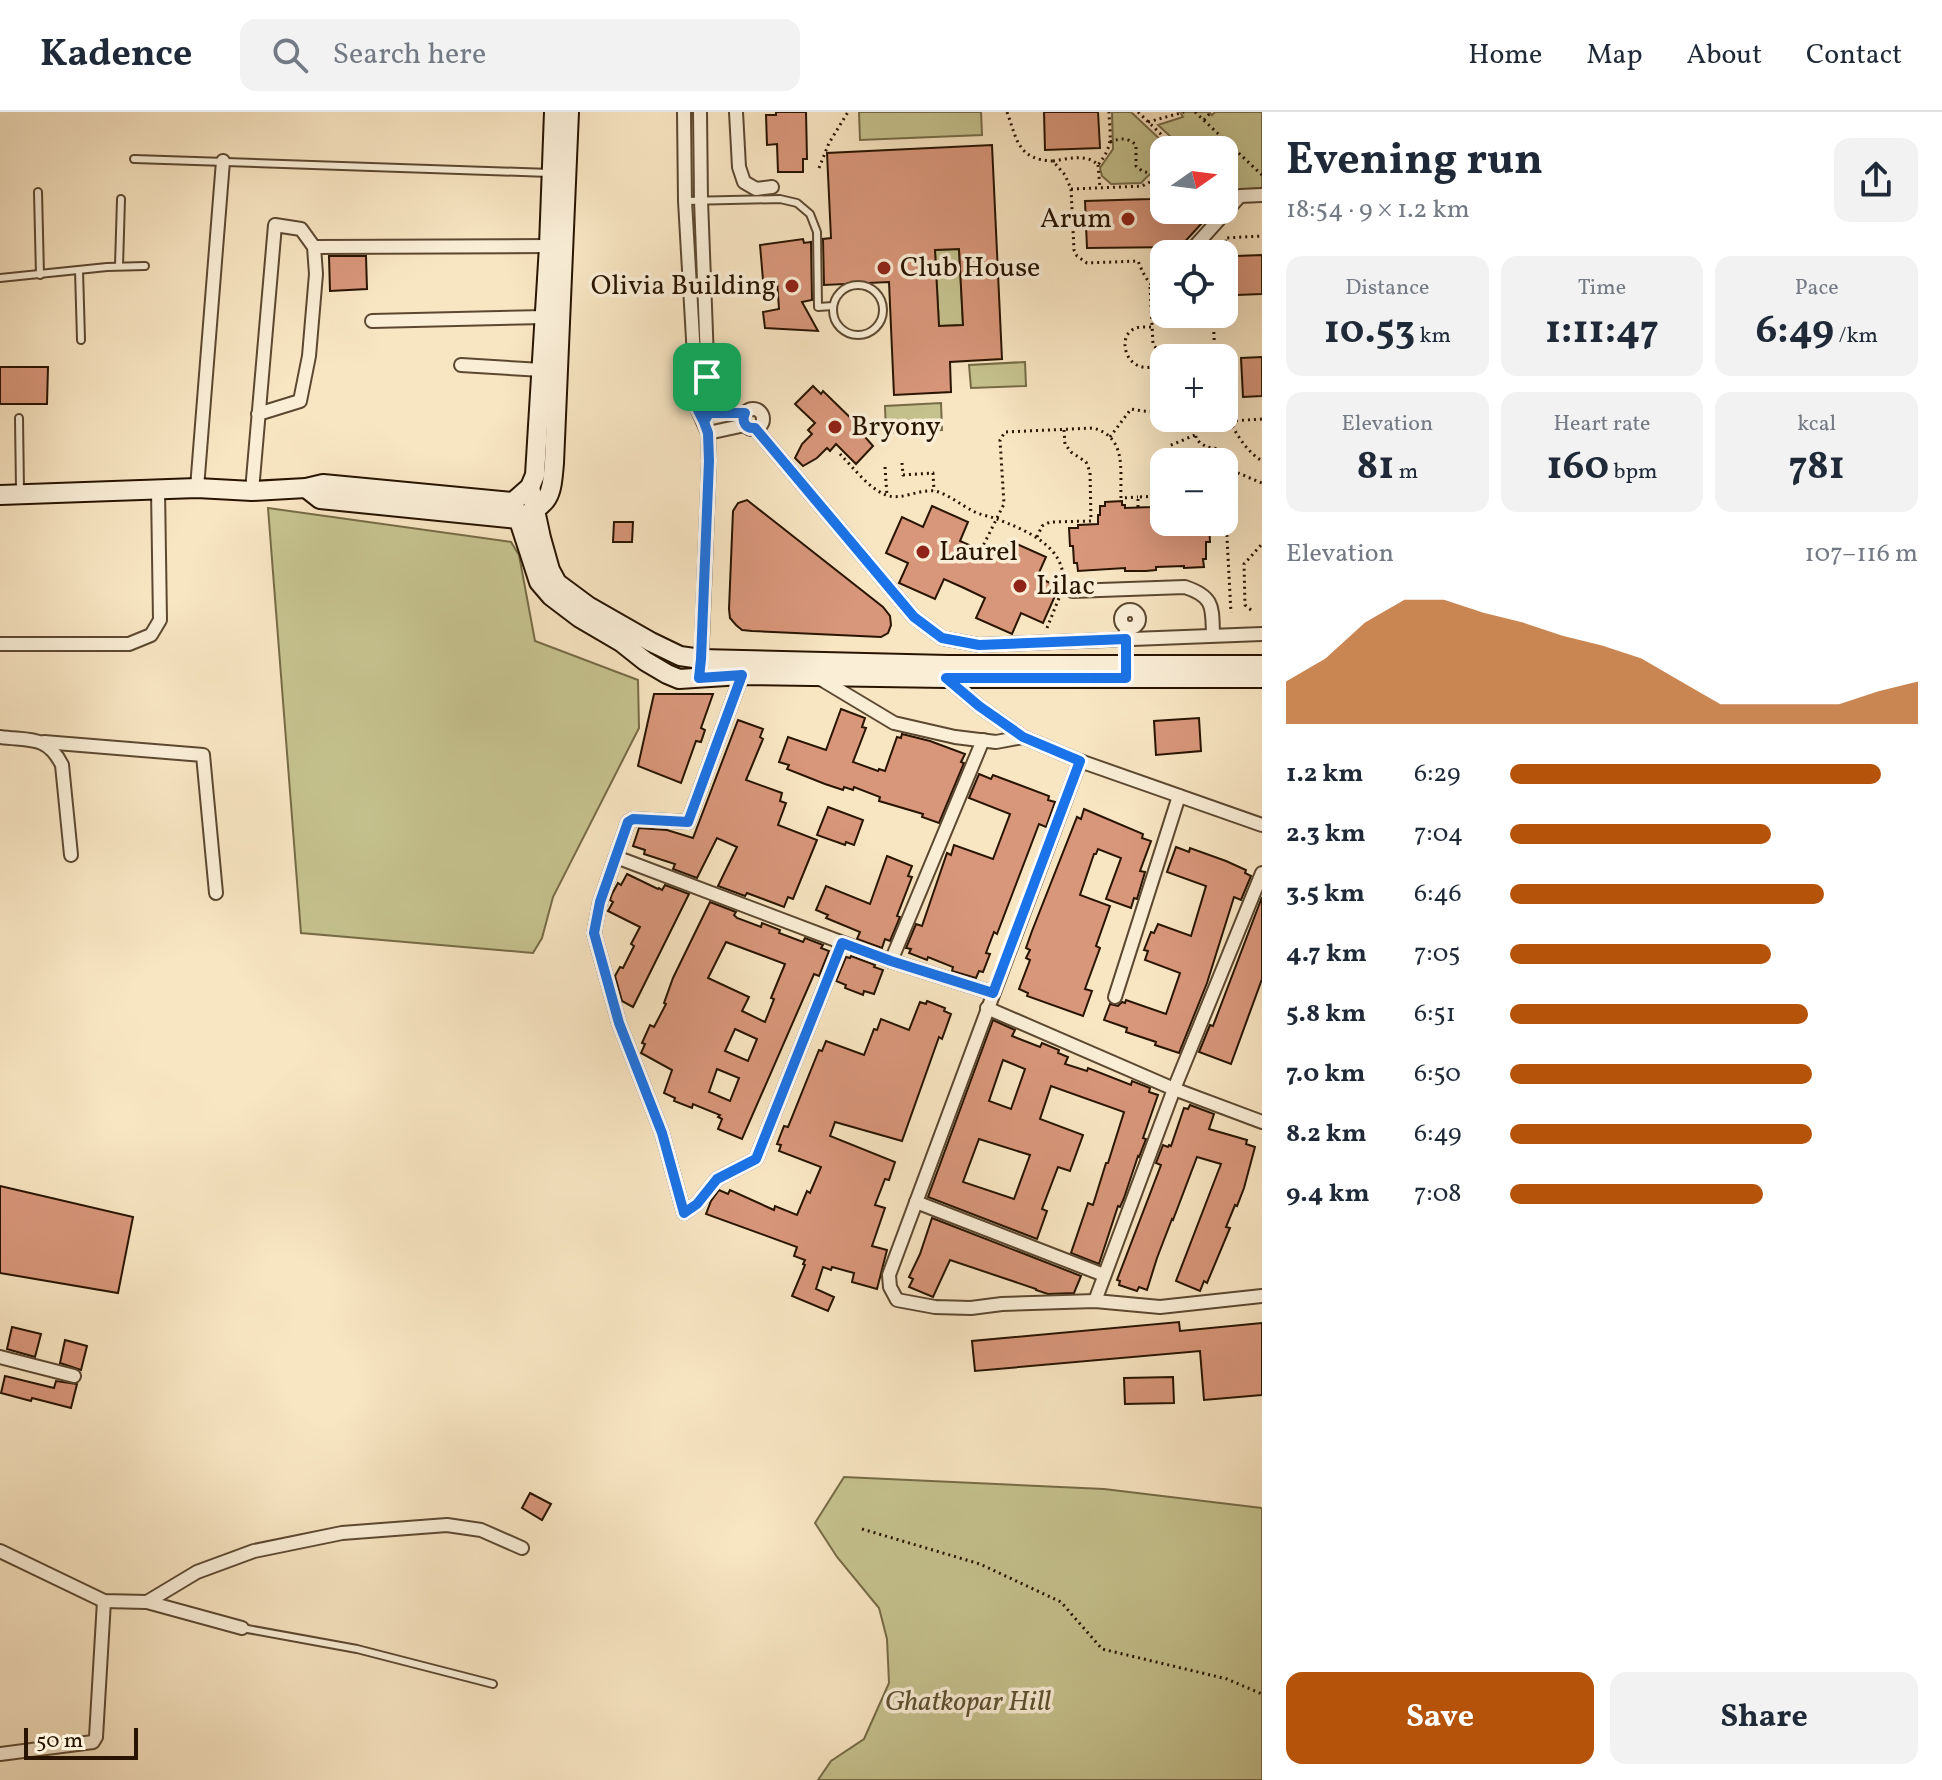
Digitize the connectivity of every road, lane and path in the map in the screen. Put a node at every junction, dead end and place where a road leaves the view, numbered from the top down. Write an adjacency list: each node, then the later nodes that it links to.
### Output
1 (554, 112): 23 (street)
2 (569, 112): 23 (street)
3 (684, 112): 33 (street)
4 (700, 112): 32 (street)
5 (736, 112): 26 (street)
6 (848, 112): 21 (path)
7 (1007, 112): 19 (path)
8 (1109, 112): 16 (path)
9 (1138, 112): 14 (path)
10 (1184, 112): 14 (path)
11 (1195, 112): 13 (path)
12 (1211, 112): 13 (path)
13 (1204, 120): 24 (path)
14 (1148, 122): 15 (path)
15 (1163, 136)
16 (1110, 142): 20 (path); 22 (path)
17 (134, 159): 18 (lane)
18 (223, 161): 23 (lane); 74 (street)
19 (1053, 161): 20 (path); 28 (path)
20 (1098, 165): 27 (path)
21 (819, 168)
22 (1150, 173)
23 (560, 174): 37 (street); 85 (street)
24 (1262, 175)
25 (1150, 182): 27 (path)
26 (772, 187)
27 (1100, 188): 28 (path)
28 (1071, 189): 44 (path)
29 (38, 192): 42 (lane)
30 (1262, 195): 35 (street)
31 (121, 199): 39 (lane)
32 (701, 200): 33 (lane); 45 (lane); 53 (street)
33 (685, 201): 53 (street)
34 (1262, 236): 36 (path)
35 (1201, 240)
36 (1225, 240)
37 (549, 246): 38 (street); 46 (street)
38 (314, 247): 55 (street); 55 (street)
39 (119, 266): 40 (lane); 41 (lane)
40 (145, 266)
41 (79, 270): 42 (lane); 49 (lane)
42 (40, 275): 43 (lane)
43 (0, 278)
44 (1150, 284)
45 (833, 306): 45 (lane)
46 (545, 317): 47 (street); 52 (street)
47 (372, 321)
48 (1150, 327): 51 (path)
49 (81, 340)
50 (461, 365): 52 (street)
51 (1150, 368)
52 (542, 370): 73 (street)
53 (701, 377): 60 (street)
54 (1150, 411): 64 (path)
55 (258, 414): 76 (street)
56 (19, 418): 78 (lane)
57 (1262, 419): 58 (path)
58 (1238, 420)
59 (748, 422): 60 (street); 60 (street); 97 (street)
60 (707, 423): 100 (street)
61 (1064, 429): 64 (path); 86 (path); 88 (path)
62 (1237, 432): 68 (path)
63 (1195, 434): 65 (path); 66 (path)
64 (1110, 437): 81 (path)
65 (1169, 448)
66 (1214, 448)
67 (840, 454): 80 (path)
68 (1262, 461)
69 (902, 463): 77 (path)
70 (885, 467): 80 (path)
71 (1238, 473): 72 (path)
72 (1262, 483)
73 (530, 487): 84 (street); 85 (street)
74 (197, 488): 75 (street); 76 (street)
75 (158, 490): 78 (street); 98 (street)
76 (252, 491): 84 (street)
77 (934, 491): 80 (path); 86 (path)
78 (20, 494): 79 (street)
79 (0, 495)
80 (887, 496)
81 (1138, 497): 82 (path); 83 (path)
82 (1150, 497)
83 (1138, 507)
84 (515, 510): 85 (street); 100 (street)
85 (535, 510): 100 (street)
86 (996, 519): 88 (path); 90 (path)
87 (1227, 536): 93 (path)
88 (1037, 537): 97 (path)
89 (1262, 544): 92 (path)
90 (981, 550)
91 (1072, 591): 96 (street)
92 (1251, 610)
93 (1231, 613)
94 (1131, 633): 96 (street); 97 (street); 101 (street)
95 (1262, 634): 96 (street)
96 (1213, 635)
97 (1041, 643)
98 (0, 644)
99 (1262, 665): 101 (street)
100 (700, 669): 101 (street); 102 (street)
101 (1132, 671): 104 (street); 105 (street)
102 (742, 675): 103 (street); 114 (street)
103 (817, 676): 104 (street); 108 (street)
104 (946, 678): 107 (street)
105 (1262, 678)
106 (0, 737): 109 (street)
107 (1023, 737): 108 (street); 110 (street)
108 (983, 740): 118 (street)
109 (44, 742): 113 (street); 116 (street)
110 (1080, 761): 111 (street); 119 (street)
111 (1179, 796): 112 (street); 120 (street)
112 (1262, 825)
113 (71, 855)
114 (616, 857): 117 (street); 117 (street)
115 (1262, 873): 122 (street)
116 (216, 893)
117 (842, 943): 118 (street)
118 (891, 961): 119 (street)
119 (993, 993): 121 (street)
120 (1115, 997)
121 (987, 1008): 122 (street); 124 (street)
122 (1174, 1089): 123 (street); 125 (street)
123 (1262, 1122)
124 (916, 1202): 125 (street); 127 (street)
125 (1104, 1275): 127 (street)
126 (1262, 1296): 127 (street)
127 (1095, 1301)
128 (0, 1357): 129 (street)
129 (74, 1376)
130 (862, 1529): 137 (path)
131 (522, 1548): 134 (street)
132 (0, 1551): 133 (street)
133 (104, 1601): 134 (street); 138 (street)
134 (147, 1602): 135 (street)
135 (242, 1628): 136 (lane)
136 (493, 1684)
137 (1262, 1694)
138 (0, 1754)

